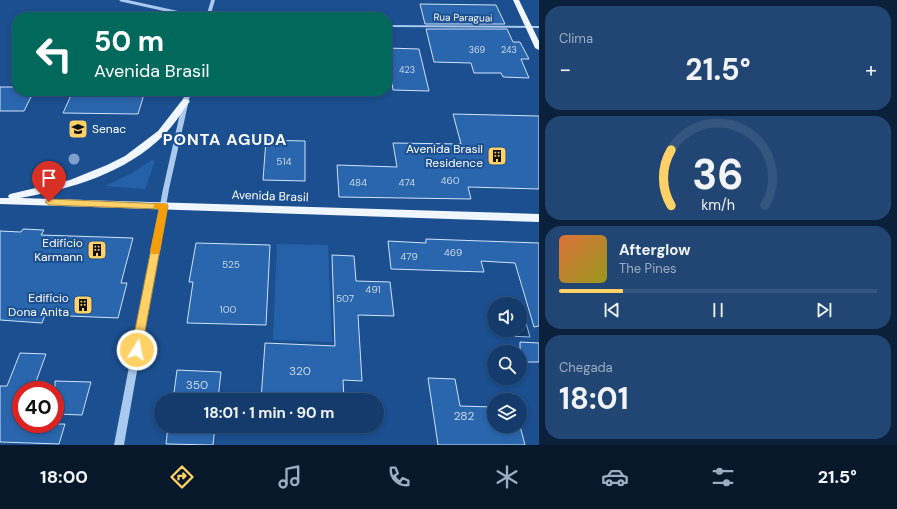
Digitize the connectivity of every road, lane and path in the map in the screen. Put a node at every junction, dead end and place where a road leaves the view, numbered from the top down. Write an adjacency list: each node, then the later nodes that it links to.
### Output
1 (121, 0): 4 (street)
2 (213, 0): 5 (street)
3 (516, 0): 7 (main road)
4 (175, 12)
5 (209, 12)
6 (392, 26): 7 (street, Rua Paraguai)
7 (528, 27): 8 (street, Rua Paraguai); 9 (main road)
8 (539, 27)
9 (539, 48)
10 (187, 96): 11 (street)
11 (186, 101): 12 (main road); 13 (street)
12 (0, 200): 13 (main road, Avenida Brasil)
13 (164, 206): 14 (main road, Avenida Brasil); 15 (street)
14 (539, 218)
15 (119, 445)

